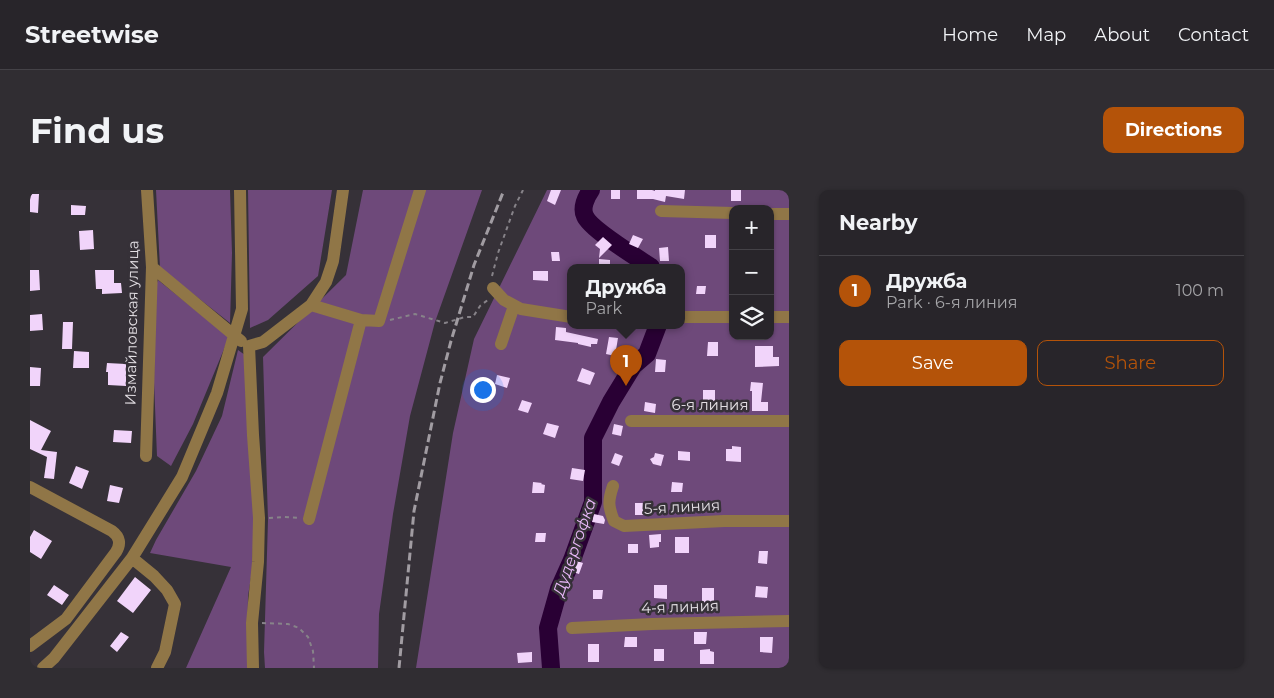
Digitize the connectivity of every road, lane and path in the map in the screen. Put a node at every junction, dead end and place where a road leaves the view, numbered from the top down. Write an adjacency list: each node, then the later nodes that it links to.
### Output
1 (146, 190): 10 (street, Измайловская улица)
2 (240, 190): 21 (street)
3 (344, 190): 12 (street)
4 (420, 190): 20 (street)
5 (523, 190): 11 (path)
6 (662, 211): 7 (street)
7 (729, 213)
8 (774, 214): 9 (street)
9 (789, 214)
10 (152, 267): 21 (street); 26 (street, Измайловская улица)
11 (495, 290): 13 (street); 20 (path)
12 (310, 305): 19 (street); 23 (street)
13 (514, 306): 14 (street); 22 (street)
14 (567, 316)
15 (685, 316): 16 (street)
16 (729, 317)
17 (774, 317): 18 (street)
18 (789, 317)
19 (361, 320): 20 (street); 30 (street)
20 (379, 321)
21 (234, 336): 23 (street); 32 (street)
22 (501, 344)
23 (249, 346): 29 (street)
24 (630, 421): 25 (street, 6-я линия)
25 (789, 421)
26 (146, 456)
27 (613, 486): 31 (street, 5-я линия)
28 (30, 487): 36 (street)
29 (259, 518): 30 (path); 34 (street)
30 (309, 519)
31 (789, 521)
32 (132, 558): 37 (street); 38 (street)
33 (789, 621): 35 (street, 4-я линия)
34 (252, 623): 39 (street); 40 (path)
35 (572, 628)
36 (30, 646)
37 (43, 668)
38 (157, 668)
39 (253, 668)
40 (314, 668)

